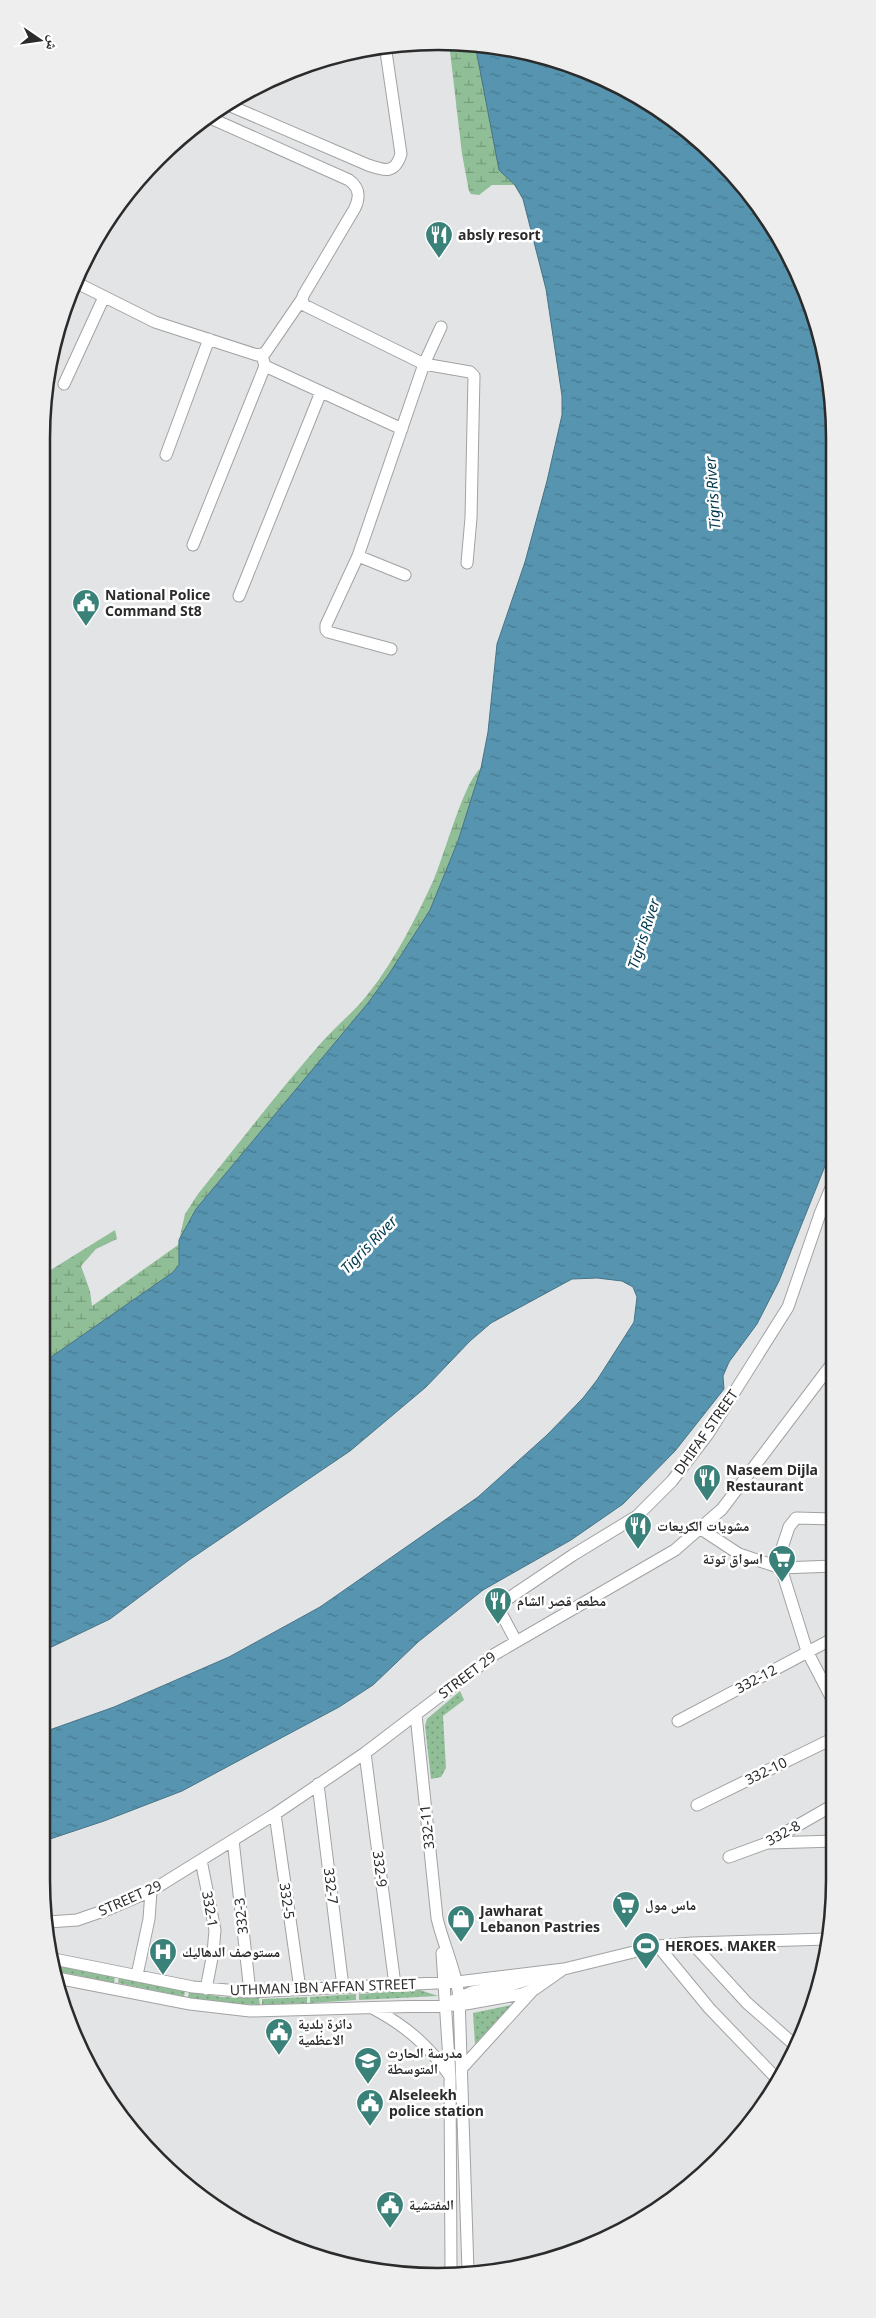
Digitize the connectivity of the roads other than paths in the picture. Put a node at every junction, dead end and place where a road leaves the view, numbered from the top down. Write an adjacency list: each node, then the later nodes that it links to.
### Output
1 (386, 53): 2 (street)
2 (234, 108)
3 (215, 120): 6 (street)
4 (82, 286): 5 (street)
5 (104, 297): 8 (street); 11 (street)
6 (302, 299): 9 (street); 10 (street)
7 (440, 328): 10 (street)
8 (209, 339): 9 (street); 14 (street)
9 (263, 361): 12 (street); 15 (street)
10 (424, 364): 13 (street); 17 (street)
11 (64, 384)
12 (321, 392): 13 (street); 19 (street)
13 (402, 429): 16 (street)
14 (166, 455)
15 (193, 545)
16 (358, 556): 18 (street); 20 (street)
17 (467, 563)
18 (405, 575)
19 (239, 596)
20 (391, 649)
21 (826, 1200): 27 (street, DHIFAF STREET)
22 (826, 1372): 24 (street, STREET 29)
23 (826, 1519): 26 (street)
24 (701, 1529): 26 (street); 27 (street, STREET 29)
25 (826, 1566): 26 (street)
26 (779, 1567): 29 (street)
27 (516, 1641): 31 (street, STREET 29)
28 (826, 1642): 29 (street, 332-12)
29 (807, 1651): 30 (street); 32 (street, 332-12)
30 (826, 1687)
31 (416, 1715): 34 (street, STREET 29); 46 (street, 332-11)
32 (678, 1721)
33 (826, 1742): 36 (street, 332-10)
34 (365, 1752): 35 (street, STREET 29); 56 (street, 332-9)
35 (318, 1784): 38 (street, STREET 29); 57 (street, 332-7)
36 (697, 1805)
37 (826, 1809): 41 (street, 332-8)
38 (275, 1814): 39 (street, STREET 29); 60 (street, 332-5)
39 (233, 1840): 43 (street, STREET 29); 61 (street, 332-3)
40 (826, 1841): 41 (street)
41 (767, 1843): 42 (street, 332-8)
42 (729, 1857)
43 (201, 1860): 44 (street, STREET 29); 58 (street, 332-1)
44 (151, 1891): 45 (street, STREET 29); 52 (street)
45 (52, 1922)
46 (441, 1938): 54 (street, 332-11); 55 (street, 332-11)
47 (822, 1939): 48 (street, UTHMAN IBN AFFAN STREET)
48 (692, 1943): 49 (street, UTHMAN IBN AFFAN STREET); 65 (street)
49 (658, 1946): 51 (street, UTHMAN IBN AFFAN STREET); 67 (street)
50 (58, 1959): 52 (street, UTHMAN IBN AFFAN STREET)
51 (564, 1969): 55 (street, UTHMAN IBN AFFAN STREET); 59 (street, UTHMAN IBN AFFAN STREET); 62 (street)
52 (137, 1975): 58 (street, UTHMAN IBN AFFAN STREET)
53 (63, 1979): 64 (street, UTHMAN IBN AFFAN STREET)
54 (445, 1982): 55 (street, UTHMAN IBN AFFAN STREET); 56 (street, UTHMAN IBN AFFAN STREET); 63 (street, 332-11)
55 (458, 1982): 62 (street, 332-11)
56 (395, 1985): 57 (street, UTHMAN IBN AFFAN STREET)
57 (343, 1987): 60 (street, UTHMAN IBN AFFAN STREET)
58 (206, 1989): 61 (street, UTHMAN IBN AFFAN STREET)
59 (534, 1989): 62 (street, UTHMAN IBN AFFAN STREET); 66 (street)
60 (300, 1990): 61 (street, UTHMAN IBN AFFAN STREET)
61 (250, 1992)
62 (459, 2001): 63 (street, UTHMAN IBN AFFAN STREET); 66 (street, 332-11)
63 (446, 2006): 64 (street, UTHMAN IBN AFFAN STREET); 68 (street, 332-11)
64 (372, 2008): 68 (street)
65 (790, 2041)
66 (462, 2068): 70 (street, 332-11)
67 (773, 2075)
68 (450, 2076): 69 (street, 332-11)
69 (451, 2267)
70 (468, 2267)

